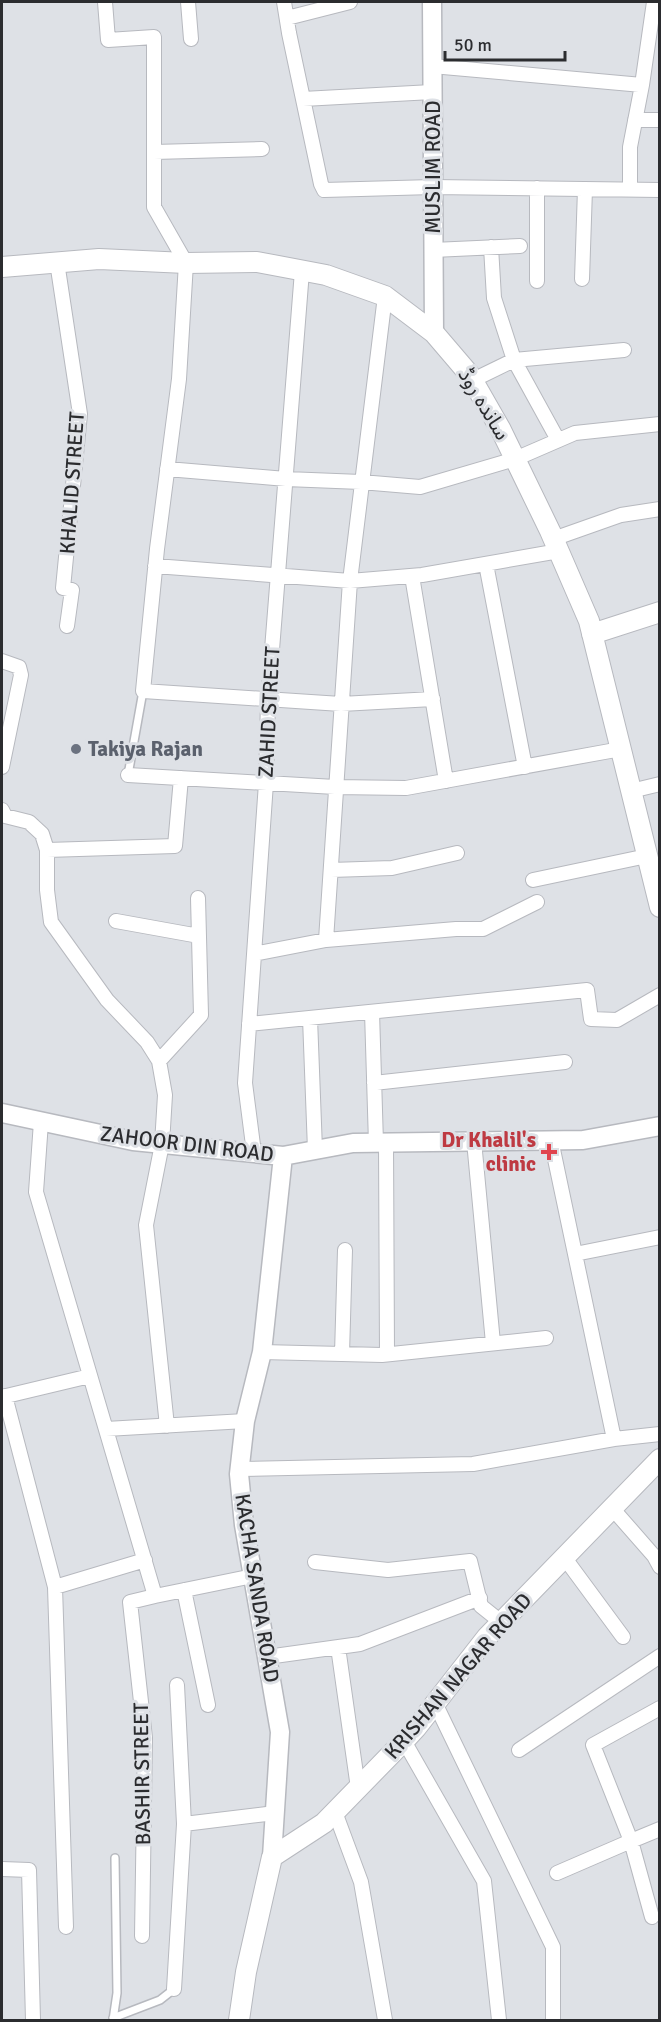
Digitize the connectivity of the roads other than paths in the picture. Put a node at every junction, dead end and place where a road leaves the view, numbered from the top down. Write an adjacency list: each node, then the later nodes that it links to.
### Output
1 (105, 2): 17 (street)
2 (188, 2): 9 (street)
3 (284, 2): 8 (street)
4 (350, 2): 8 (street)
5 (432, 2): 10 (street, MUSLIM ROAD)
6 (645, 2): 7 (street)
7 (654, 2): 11 (street)
8 (287, 18): 13 (street)
9 (191, 39)
10 (432, 66): 11 (street); 12 (street, MUSLIM ROAD)
11 (642, 85): 14 (street)
12 (432, 92): 13 (street); 18 (street, MUSLIM ROAD)
13 (303, 99): 18 (street)
14 (635, 120): 15 (street); 21 (street)
15 (660, 120)
16 (262, 150): 17 (street)
17 (154, 152): 27 (street)
18 (433, 187): 19 (street); 25 (street, MUSLIM ROAD)
19 (537, 188): 20 (street); 31 (street)
20 (585, 189): 21 (street); 30 (street)
21 (630, 190): 22 (street)
22 (660, 190)
23 (520, 246): 24 (street)
24 (491, 247): 25 (street); 35 (street)
25 (433, 250): 33 (street, MUSLIM ROAD)
26 (57, 262): 27 (main road, ساندہ روڈ); 28 (main road, ساندہ روڈ); 51 (street, KHALID STREET)
27 (186, 263): 29 (main road, ساندہ روڈ); 40 (street)
28 (2, 267)
29 (302, 271): 32 (main road, ساندہ روڈ); 41 (street, ZAHID STREET)
30 (582, 279)
31 (537, 281)
32 (385, 296): 33 (main road, ساندہ روڈ); 42 (street)
33 (434, 333): 36 (main road, ساندہ روڈ)
34 (624, 350): 35 (street)
35 (514, 360): 36 (street); 38 (street)
36 (473, 380): 39 (main road, ساندہ روڈ)
37 (660, 424): 38 (street)
38 (558, 440): 39 (street)
39 (515, 459): 42 (street); 44 (main road, ساندہ روڈ)
40 (167, 469): 41 (street); 46 (street)
41 (286, 479): 42 (street); 47 (street, ZAHID STREET)
42 (361, 482): 49 (street)
43 (660, 509): 44 (street)
44 (556, 545): 45 (street); 52 (main road, ساندہ روڈ)
45 (486, 564): 48 (street); 61 (street)
46 (155, 566): 47 (street); 54 (street)
47 (278, 575): 49 (street); 56 (street, ZAHID STREET)
48 (412, 576): 49 (street); 55 (street)
49 (350, 581): 57 (street)
50 (660, 612): 52 (main road)
51 (67, 626)
52 (592, 634): 59 (main road, ساندہ روڈ)
53 (2, 661): 58 (street)
54 (143, 691): 56 (street); 62 (lane)
55 (432, 699): 57 (street); 64 (street)
56 (268, 700): 57 (street); 65 (street, ZAHID STREET)
57 (341, 705): 67 (street)
58 (4, 745): 60 (street)
59 (621, 749): 61 (street); 68 (main road, ساندہ روڈ)
60 (2, 767)
61 (525, 767): 64 (street)
62 (129, 775): 63 (street)
63 (181, 778): 65 (street); 70 (street)
64 (446, 781): 67 (street)
65 (266, 783): 67 (street); 81 (street, ZAHID STREET)
66 (660, 784): 68 (street)
67 (335, 787): 73 (street)
68 (631, 791): 72 (main road, ساندہ روڈ)
69 (2, 810): 70 (street)
70 (46, 850): 86 (street)
71 (457, 853): 73 (street)
72 (647, 856): 74 (street); 77 (main road, ساندہ روڈ)
73 (331, 870): 80 (street)
74 (533, 880)
75 (198, 898): 79 (street)
76 (537, 902): 80 (street)
77 (660, 908)
78 (116, 921): 79 (street)
79 (199, 936): 86 (street)
80 (326, 940): 81 (street)
81 (254, 954): 85 (street, ZAHID STREET)
82 (660, 995): 83 (street)
83 (372, 1012): 84 (street); 88 (street)
84 (310, 1018): 85 (street); 96 (street)
85 (249, 1024): 97 (street, ZAHID STREET)
86 (159, 1061): 95 (street)
87 (565, 1062): 88 (street)
88 (374, 1083): 94 (street)
89 (2, 1113): 90 (street, ZAHOOR DIN ROAD)
90 (41, 1122): 95 (street, ZAHOOR DIN ROAD); 107 (street)
91 (660, 1126): 92 (street, ZAHOOR DIN ROAD)
92 (551, 1140): 93 (street, ZAHOOR DIN ROAD); 101 (street)
93 (474, 1141): 94 (street, ZAHOOR DIN ROAD); 103 (street)
94 (381, 1142): 96 (street, ZAHOOR DIN ROAD); 106 (street)
95 (162, 1144): 97 (street, ZAHOOR DIN ROAD); 110 (street)
96 (315, 1150): 98 (street, ZAHOOR DIN ROAD)
97 (254, 1153): 98 (street, ZAHOOR DIN ROAD)
98 (283, 1156): 104 (street, KACHA SANDA ROAD)
99 (660, 1237): 101 (street)
100 (345, 1250): 105 (street)
101 (575, 1254): 113 (street)
102 (546, 1338): 103 (street)
103 (493, 1343): 106 (street)
104 (262, 1352): 105 (street); 109 (street, KACHA SANDA ROAD)
105 (342, 1354): 106 (street)
106 (387, 1354)
107 (90, 1376): 108 (street); 111 (street)
108 (3, 1397): 122 (street)
109 (245, 1421): 110 (street); 115 (street, KACHA SANDA ROAD)
110 (167, 1426): 111 (street)
111 (106, 1429): 118 (street)
112 (660, 1434): 113 (street)
113 (614, 1439): 115 (street)
114 (660, 1459): 116 (main road, KRISHAN NAGAR ROAD)
115 (239, 1469): 121 (street, KACHA SANDA ROAD)
116 (612, 1508): 117 (main road, KRISHAN NAGAR ROAD); 120 (street)
117 (564, 1557): 126 (main road, KRISHAN NAGAR ROAD); 127 (street)
118 (145, 1560): 122 (street); 124 (street)
119 (315, 1562): 125 (street)
120 (660, 1567)
121 (253, 1576): 123 (street); 130 (street, KACHA SANDA ROAD)
122 (55, 1587): 148 (street)
123 (184, 1590): 124 (street); 133 (street)
124 (155, 1596): 149 (street, BASHIR STREET)
125 (480, 1598): 126 (street); 128 (street)
126 (501, 1622): 132 (main road, KRISHAN NAGAR ROAD)
127 (623, 1637)
128 (338, 1647): 130 (street); 137 (street)
129 (660, 1656): 136 (street)
130 (267, 1658): 139 (street, KACHA SANDA ROAD)
131 (177, 1685): 140 (street)
132 (435, 1703): 135 (main road, KRISHAN NAGAR ROAD); 156 (street)
133 (208, 1705)
134 (660, 1708): 142 (street)
135 (404, 1741): 137 (main road, KRISHAN NAGAR ROAD); 155 (street)
136 (519, 1750)
137 (358, 1788): 138 (main road, KRISHAN NAGAR ROAD)
138 (335, 1812): 143 (main road, KRISHAN NAGAR ROAD); 154 (street)
139 (275, 1813): 140 (street); 143 (street, KACHA SANDA ROAD)
140 (184, 1824): 150 (street)
141 (660, 1829): 142 (street)
142 (632, 1841): 146 (street); 147 (street)
143 (272, 1857): 153 (main road, KACHA SANDA ROAD)
144 (115, 1858): 151 (lane)
145 (2, 1869): 152 (street)
146 (557, 1873)
147 (652, 1917)
148 (66, 1927)
149 (142, 1936)
150 (174, 1989): 151 (lane)
151 (113, 2019)
152 (33, 2020)
153 (239, 2020)
154 (384, 2020)
155 (499, 2020)
156 (553, 2020)

